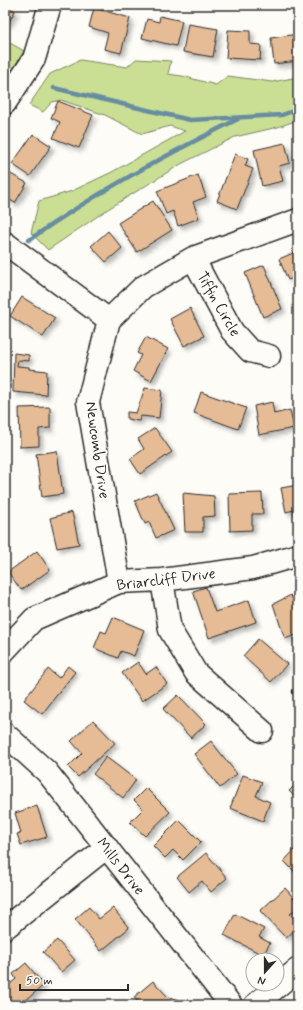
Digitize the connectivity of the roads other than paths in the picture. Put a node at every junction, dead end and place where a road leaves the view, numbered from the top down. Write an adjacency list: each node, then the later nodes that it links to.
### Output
1 (50, 5): 2 (street)
2 (5, 103)
3 (298, 220): 5 (street)
4 (5, 243): 6 (street)
5 (193, 258): 6 (street); 7 (street, Tiffin Circle)
6 (109, 320): 10 (street, Newcomb Drive)
7 (270, 356)
8 (298, 555): 9 (street, Briarcliff Drive)
9 (162, 580): 10 (street, Briarcliff Drive); 12 (street)
10 (119, 582): 11 (street, Briarcliff Drive)
11 (5, 650)
12 (262, 731)
13 (5, 734): 14 (street, Mills Drive)
14 (107, 847): 15 (street); 17 (street, Mills Drive)
15 (5, 928)
16 (298, 969): 18 (street)
17 (230, 1005)
18 (255, 1005)

